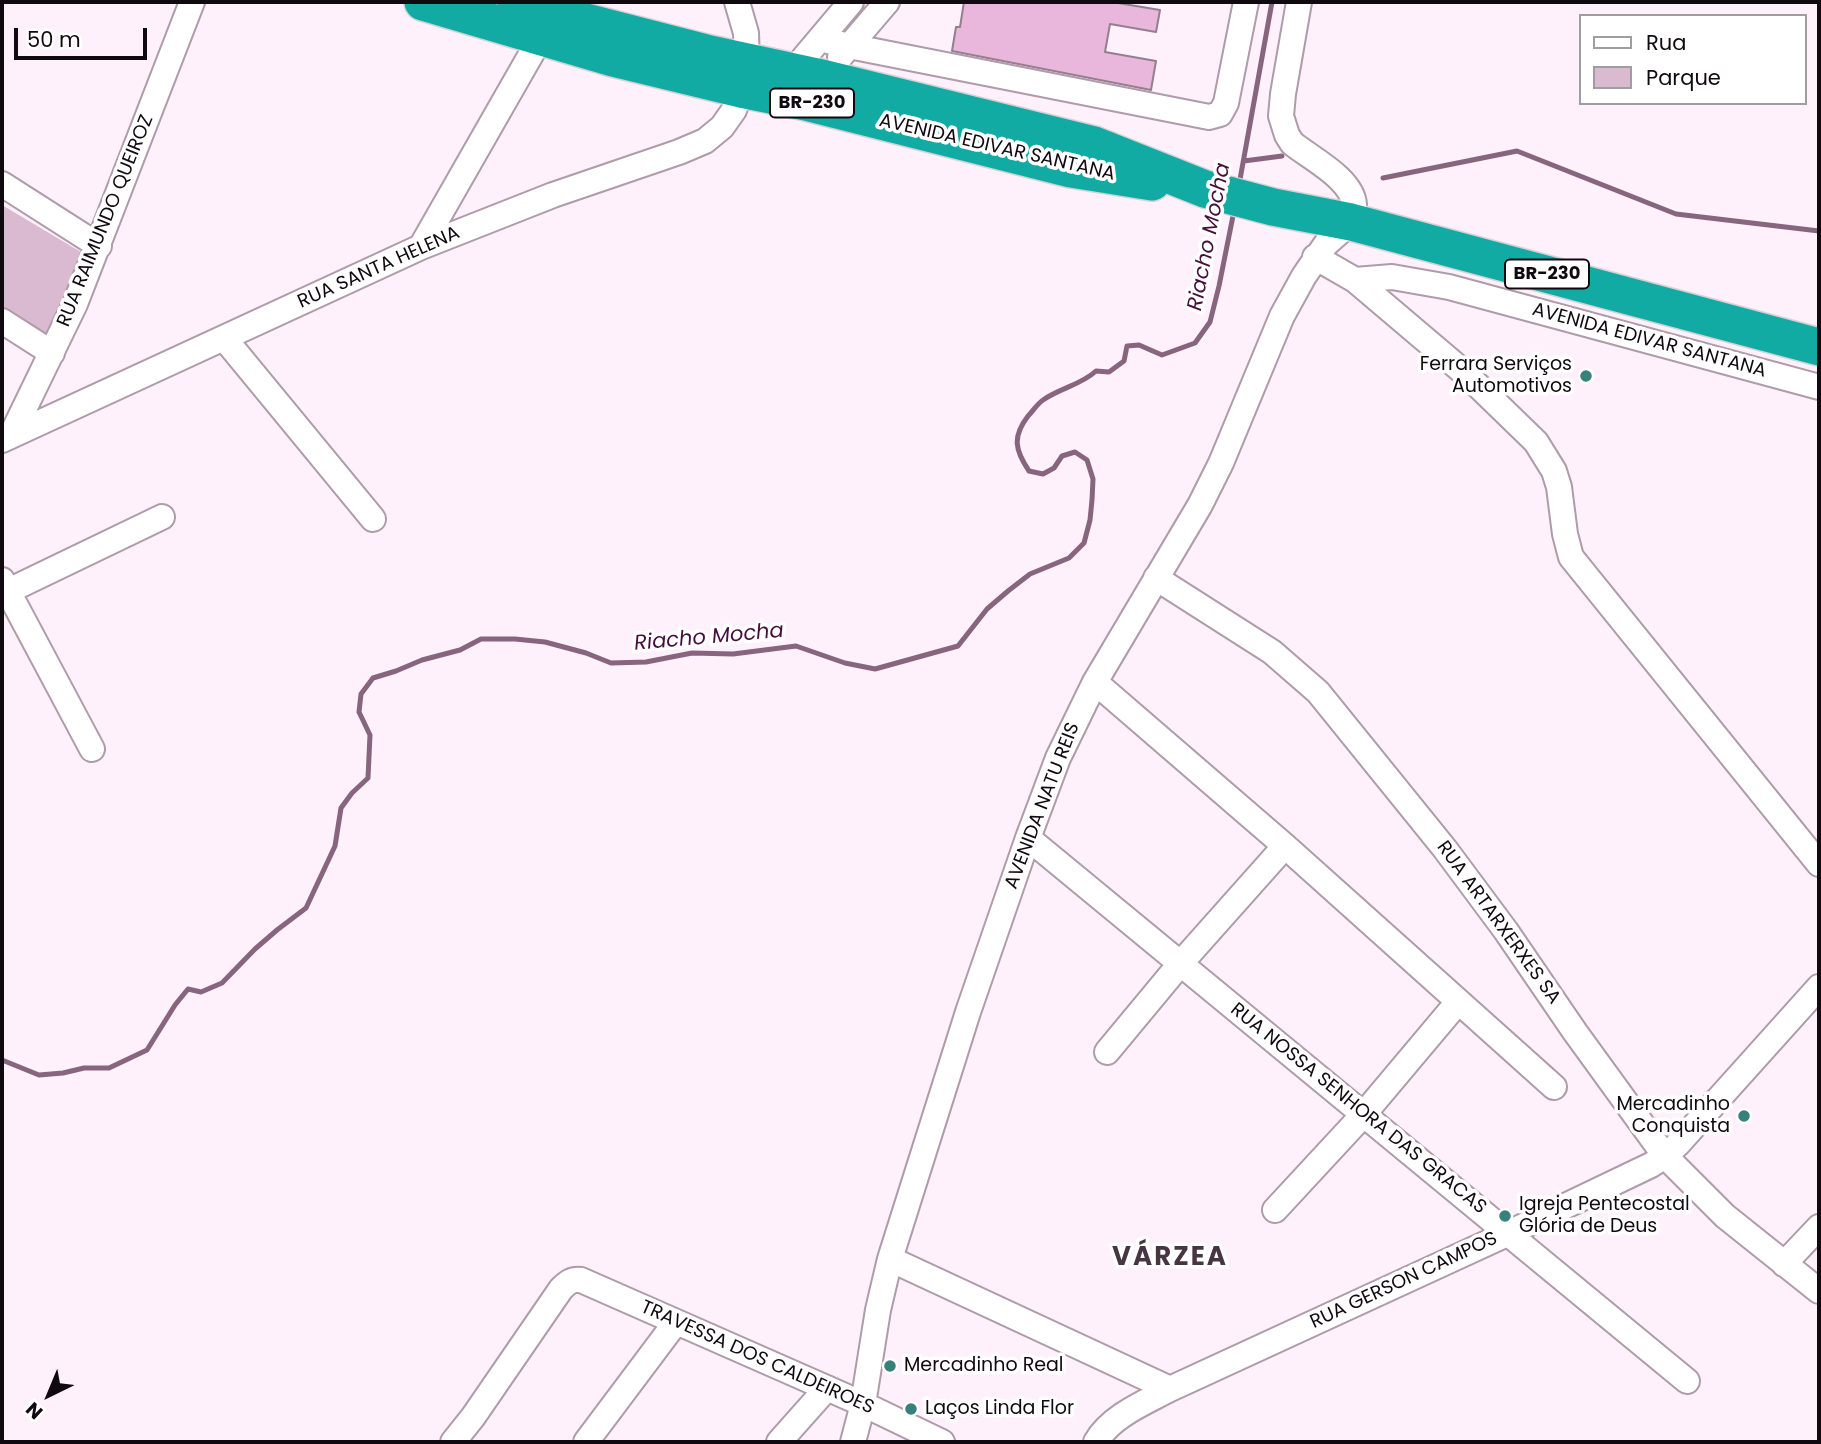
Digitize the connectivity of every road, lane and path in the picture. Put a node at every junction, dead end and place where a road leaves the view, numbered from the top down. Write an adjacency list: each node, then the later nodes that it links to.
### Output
1 (192, 2): 16 (street, RUA RAIMUNDO QUEIROZ)
2 (423, 2): 9 (highway, AVENIDA EDIVAR SANTANA / BR-230)
3 (516, 2): 9 (highway, AVENIDA EDIVAR SANTANA / BR-230)
4 (737, 2): 12 (street)
5 (851, 2): 10 (street)
6 (887, 2): 11 (street)
7 (1245, 2): 11 (street)
8 (1299, 2): 15 (street)
9 (549, 17): 12 (highway, AVENIDA EDIVAR SANTANA / BR-230); 17 (street)
10 (820, 39): 11 (street); 13 (street)
11 (849, 46): 13 (street)
12 (744, 76): 13 (highway, AVENIDA EDIVAR SANTANA / BR-230); 17 (street, RUA SANTA HELENA)
13 (807, 84): 15 (highway, AVENIDA EDIVAR SANTANA / BR-230)
14 (2, 184): 16 (street)
15 (1351, 222): 18 (street, AVENIDA NATU REIS); 22 (highway, AVENIDA EDIVAR SANTANA / BR-230)
16 (99, 246): 23 (street, RUA RAIMUNDO QUEIROZ)
17 (421, 247): 21 (street, RUA SANTA HELENA)
18 (1315, 257): 19 (street); 28 (street, AVENIDA NATU REIS)
19 (1355, 280): 24 (street, AVENIDA EDIVAR SANTANA); 34 (street)
20 (2, 321): 23 (street)
21 (224, 338): 25 (street, RUA SANTA HELENA); 27 (street)
22 (1819, 347)
23 (52, 353): 25 (street, RUA RAIMUNDO QUEIROZ)
24 (1819, 387)
25 (6, 438)
26 (162, 517): 29 (street)
27 (373, 519)
28 (1156, 578): 30 (street, AVENIDA NATU REIS); 41 (street, RUA ARTARXERXES SA)
29 (4, 588): 31 (street)
30 (1096, 682): 32 (street, AVENIDA NATU REIS); 33 (street)
31 (92, 749)
32 (1028, 838): 35 (street, RUA NOSSA SENHORA DAS GRACAS); 45 (street, AVENIDA NATU REIS)
33 (1285, 846): 35 (street); 37 (street)
34 (1819, 864)
35 (1180, 964): 38 (street); 40 (street, RUA NOSSA SENHORA DAS GRACAS)
36 (1819, 987): 41 (street, RUA GERSON CAMPOS)
37 (1458, 1002): 39 (street); 40 (street)
38 (1107, 1052)
39 (1554, 1087)
40 (1363, 1115): 42 (street); 44 (street, RUA NOSSA SENHORA DAS GRACAS)
41 (1665, 1157): 44 (street, RUA GERSON CAMPOS); 46 (street, RUA ARTARXERXES SA)
42 (1275, 1210)
43 (1819, 1227): 46 (street)
44 (1509, 1233): 49 (street, RUA NOSSA SENHORA DAS GRACAS); 51 (street, RUA GERSON CAMPOS)
45 (890, 1259): 51 (street); 52 (street, AVENIDA NATU REIS)
46 (1784, 1264): 47 (street, RUA ARTARXERXES SA)
47 (1819, 1291)
48 (676, 1322): 50 (street, TRAVESSA DOS CALDEIROES); 53 (street, TRAVESSA DOS CALDEIROES); 54 (street)
49 (1687, 1381)
50 (827, 1388): 52 (street, TRAVESSA DOS CALDEIROES); 55 (street)
51 (1170, 1389): 58 (street, RUA GERSON CAMPOS)
52 (863, 1404): 56 (street, AVENIDA NATU REIS); 57 (street, TRAVESSA DOS CALDEIROES)
53 (453, 1442)
54 (586, 1442)
55 (779, 1442)
56 (853, 1442)
57 (942, 1442)
58 (1096, 1442)

